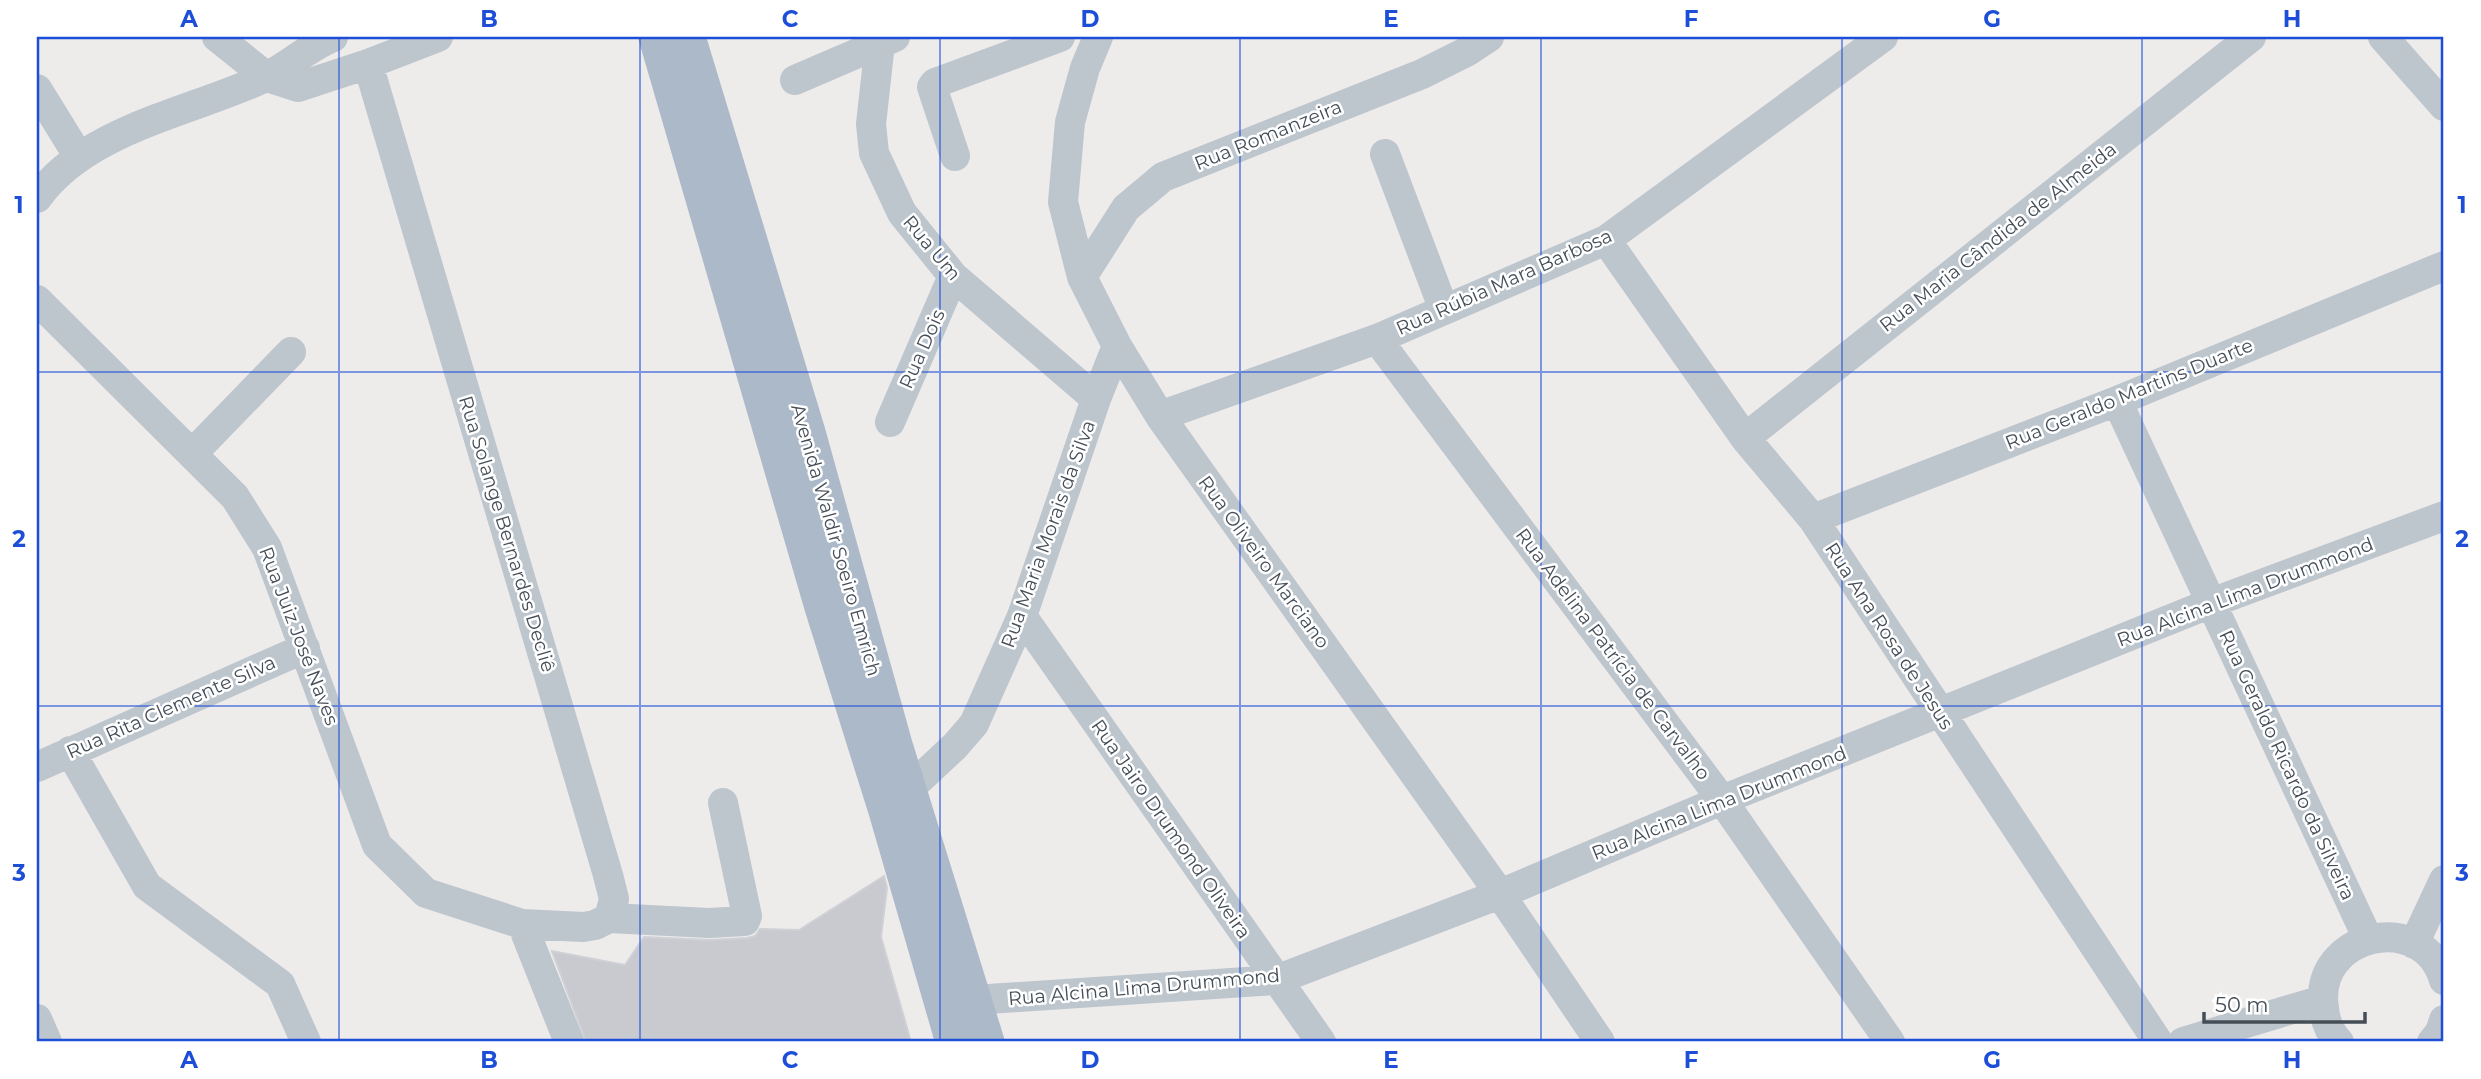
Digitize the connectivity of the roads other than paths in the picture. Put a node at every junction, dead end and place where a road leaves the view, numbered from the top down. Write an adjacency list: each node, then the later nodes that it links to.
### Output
1 (217, 37): 15 (street)
2 (333, 37): 15 (street)
3 (438, 37): 13 (street)
4 (657, 37): 46 (main road, Avenida Waldir Soeiro Emrich)
5 (687, 37): 46 (main road, Avenida Waldir Soeiro Emrich)
6 (1060, 37): 20 (street)
7 (1098, 37): 26 (street, Rua Oliveiro Marciano)
8 (1489, 37): 26 (street, Rua Romanzeira)
9 (1883, 37): 23 (street, Rua Rúbia Mara Barbosa)
10 (2251, 37): 36 (street, Rua Maria Cândida de Almeida)
11 (2383, 37): 18 (street)
12 (888, 40): 16 (street); 25 (street, Rua Um)
13 (395, 44): 14 (street)
14 (368, 64): 15 (street); 51 (street, Rua Solange Bernardes Decliê)
15 (267, 77): 21 (street)
16 (795, 80)
17 (37, 89): 21 (street)
18 (2444, 106)
19 (1385, 154): 28 (street)
20 (956, 156)
21 (79, 157): 22 (street)
22 (37, 198)
23 (1606, 240): 28 (street, Rua Rúbia Mara Barbosa); 36 (street, Rua Ana Rosa de Jesus)
24 (2444, 266): 33 (street, Rua Geraldo Martins Duarte)
25 (954, 276): 32 (street, Rua Um); 35 (street, Rua Dois)
26 (1082, 276): 30 (street, Rua Oliveiro Marciano)
27 (37, 300): 37 (street, Rua Juiz José Naves)
28 (1444, 310): 29 (street, Rua Rúbia Mara Barbosa)
29 (1377, 339): 34 (street, Rua Rúbia Mara Barbosa); 47 (street, Rua Adelina Patrícia de Carvalho)
30 (1117, 346): 32 (street, Rua Maria Morais da Silva); 34 (street, Rua Oliveiro Marciano)
31 (291, 352): 37 (street)
32 (1096, 399): 41 (street, Rua Maria Morais da Silva)
33 (2117, 401): 39 (street, Rua Geraldo Martins Duarte); 40 (street, Rua Geraldo Ricardo da Silveira)
34 (1160, 416): 50 (street, Rua Oliveiro Marciano)
35 (890, 422)
36 (1745, 438): 39 (street, Rua Ana Rosa de Jesus)
37 (192, 454): 42 (street, Rua Juiz José Naves)
38 (2444, 516): 40 (street, Rua Alcina Lima Drummond)
39 (1813, 519): 43 (street, Rua Ana Rosa de Jesus)
40 (2211, 603): 43 (street, Rua Alcina Lima Drummond); 53 (street, Rua Geraldo Ricardo da Silveira)
41 (1022, 616): 46 (street, Rua Maria Morais da Silva); 55 (street, Rua Jairo Drumond Oliveira)
42 (305, 648): 44 (street, Rua Rita Clemente Silva); 52 (street, Rua Juiz José Naves)
43 (1939, 712): 47 (street, Rua Alcina Lima Drummond); 69 (street, Rua Ana Rosa de Jesus)
44 (70, 751): 45 (street, Rua Rita Clemente Silva); 62 (street)
45 (37, 767)
46 (897, 800): 57 (main road, Avenida Waldir Soeiro Emrich); 64 (main road, Avenida Waldir Soeiro Emrich)
47 (1722, 800): 50 (street, Rua Alcina Lima Drummond); 68 (street, Rua Adelina Patrícia de Carvalho)
48 (723, 803): 51 (street)
49 (2444, 880): 54 (street)
50 (1500, 894): 55 (street, Rua Alcina Lima Drummond); 67 (street, Rua Oliveiro Marciano)
51 (609, 918): 52 (street)
52 (522, 924): 63 (street)
53 (2368, 939): 54 (street); 58 (street)
54 (2414, 944): 56 (street)
55 (1276, 980): 57 (street, Rua Alcina Lima Drummond); 66 (street, Rua Jairo Drumond Oliveira)
56 (2444, 980)
57 (973, 1000): 65 (main road, Avenida Waldir Soeiro Emrich)
58 (2322, 1000): 70 (street); 71 (street)
59 (37, 1019): 61 (street)
60 (2444, 1020): 72 (street)
61 (47, 1042)
62 (306, 1042)
63 (569, 1042)
64 (954, 1042)
65 (986, 1042)
66 (1321, 1042)
67 (1600, 1042)
68 (1890, 1042)
69 (2158, 1042)
70 (2183, 1042)
71 (2339, 1042)
72 (2432, 1042)

